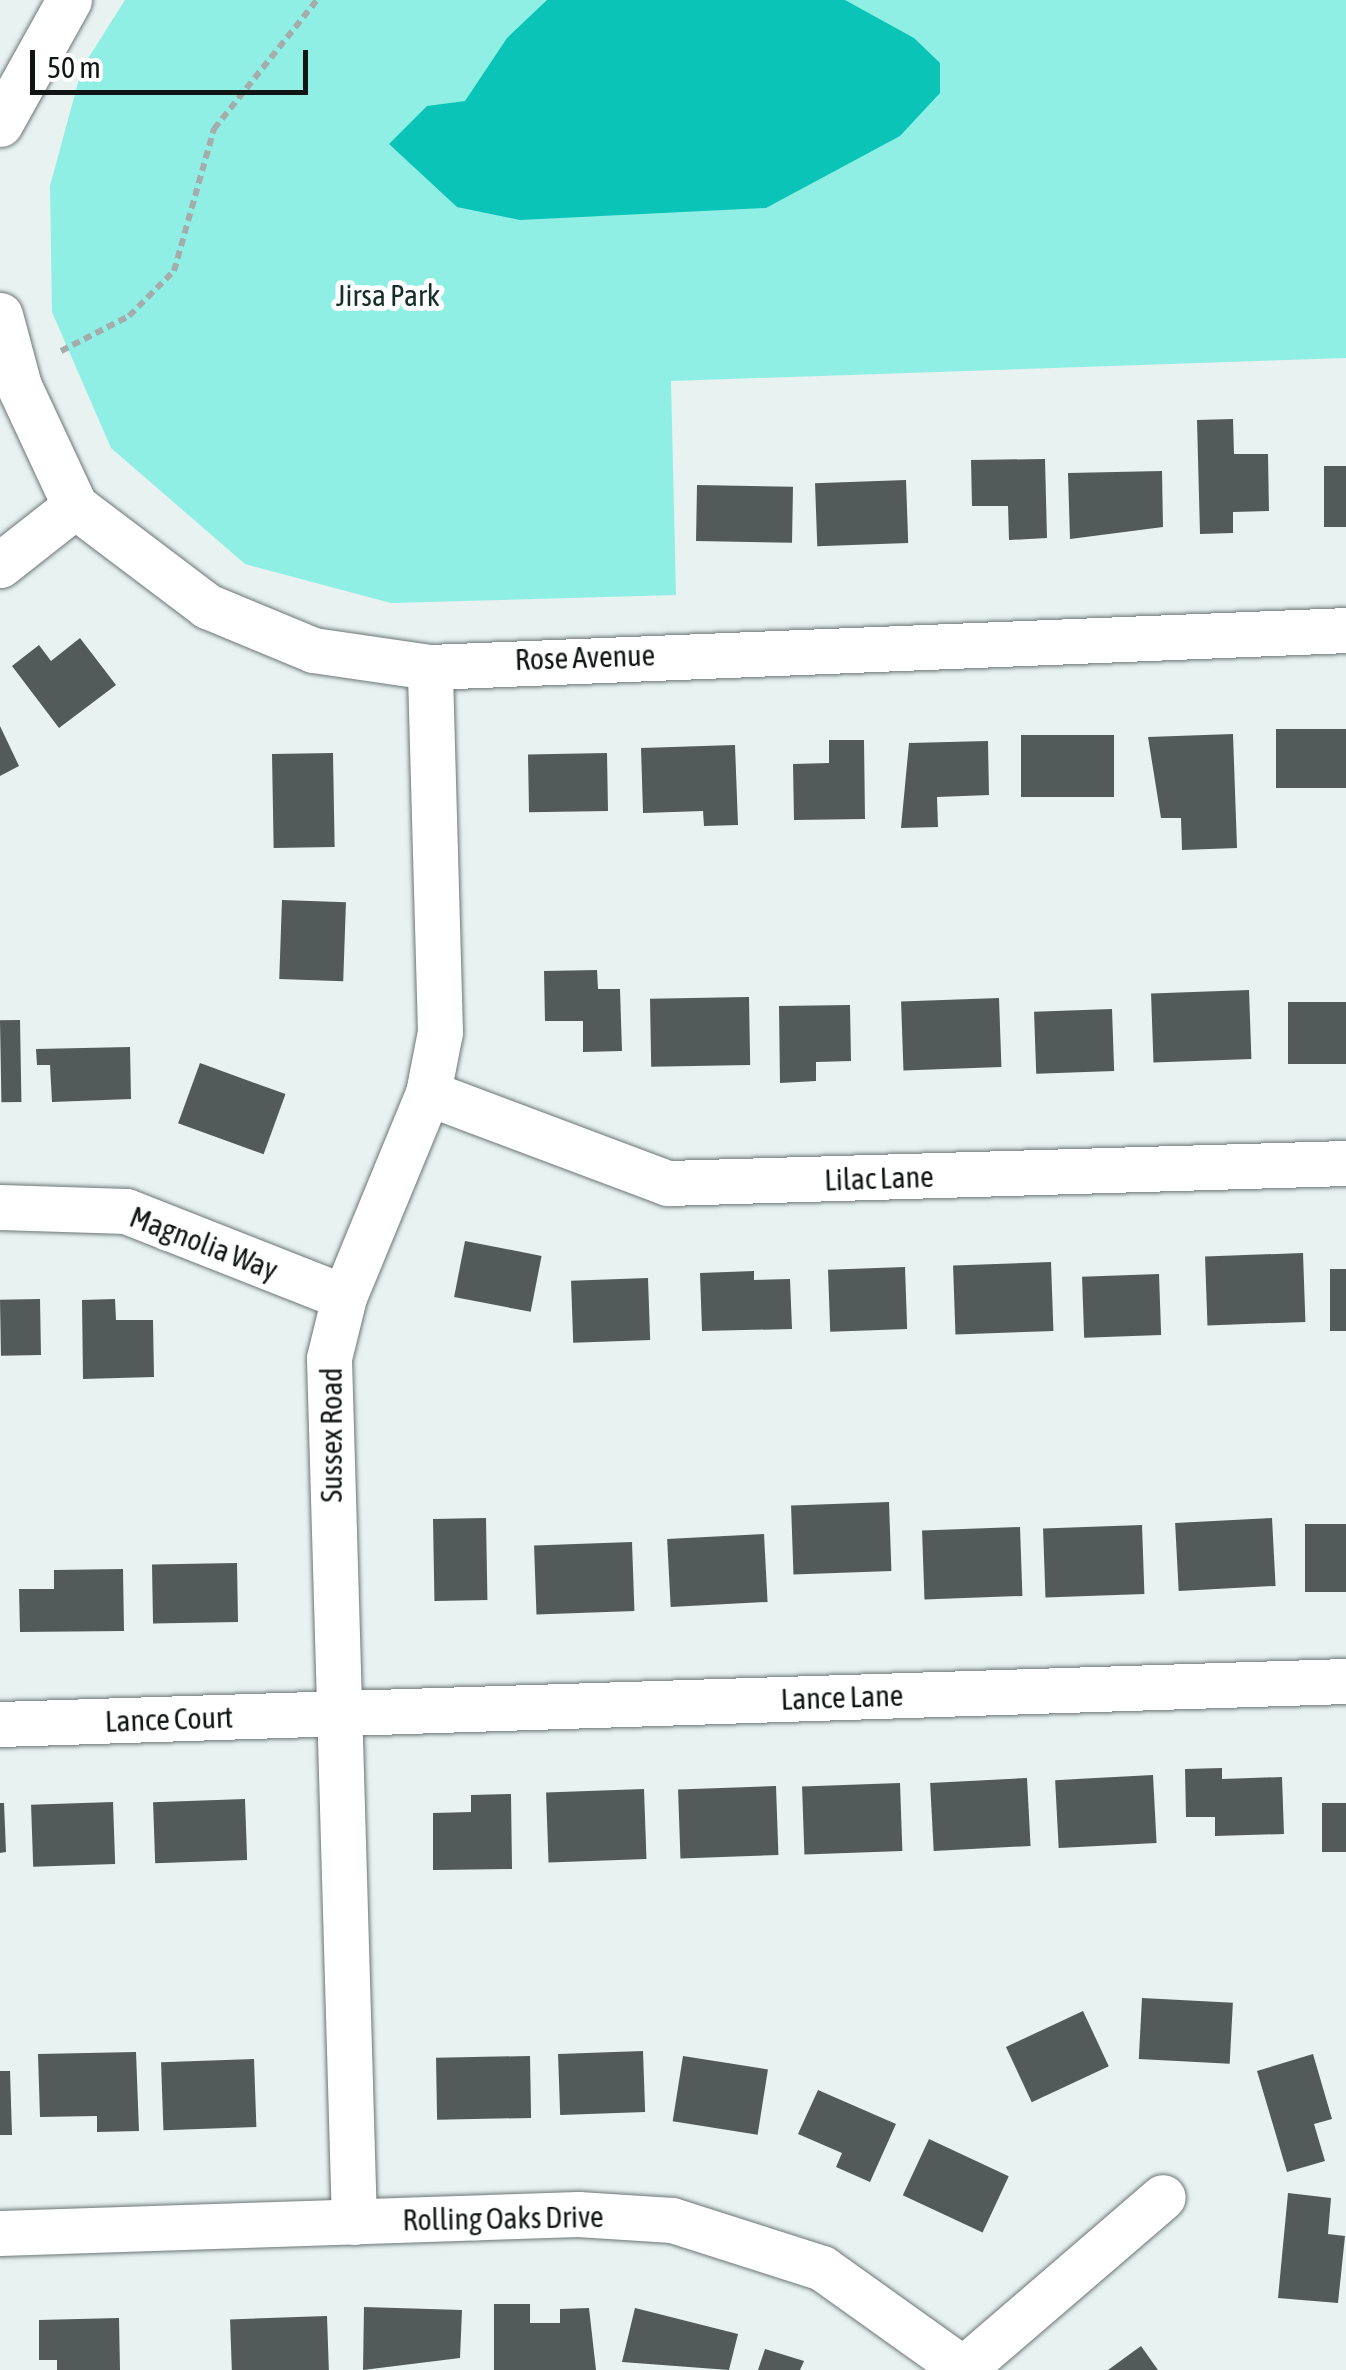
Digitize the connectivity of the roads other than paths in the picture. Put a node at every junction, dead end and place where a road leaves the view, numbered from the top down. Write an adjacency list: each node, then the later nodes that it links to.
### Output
1 (69, 0): 2 (street)
2 (0, 124)
3 (0, 315): 4 (street, Rose Avenue)
4 (75, 506): 5 (street); 7 (street, Rose Avenue)
5 (0, 564)
6 (1346, 630): 7 (street, Rose Avenue)
7 (430, 668): 8 (street, Sussex Road)
8 (428, 1093): 9 (street, Lilac Lane); 11 (street, Sussex Road)
9 (1346, 1164)
10 (0, 1207): 11 (street, Magnolia Way)
11 (344, 1297): 13 (street, Sussex Road)
12 (1346, 1680): 13 (street, Lance Lane)
13 (338, 1714): 14 (street, Lance Court); 16 (street, Sussex Road)
14 (0, 1724)
15 (1162, 2196): 18 (street)
16 (354, 2222): 17 (street, Rolling Oaks Drive); 18 (street, Rolling Oaks Drive)
17 (0, 2233)
18 (965, 2369)

